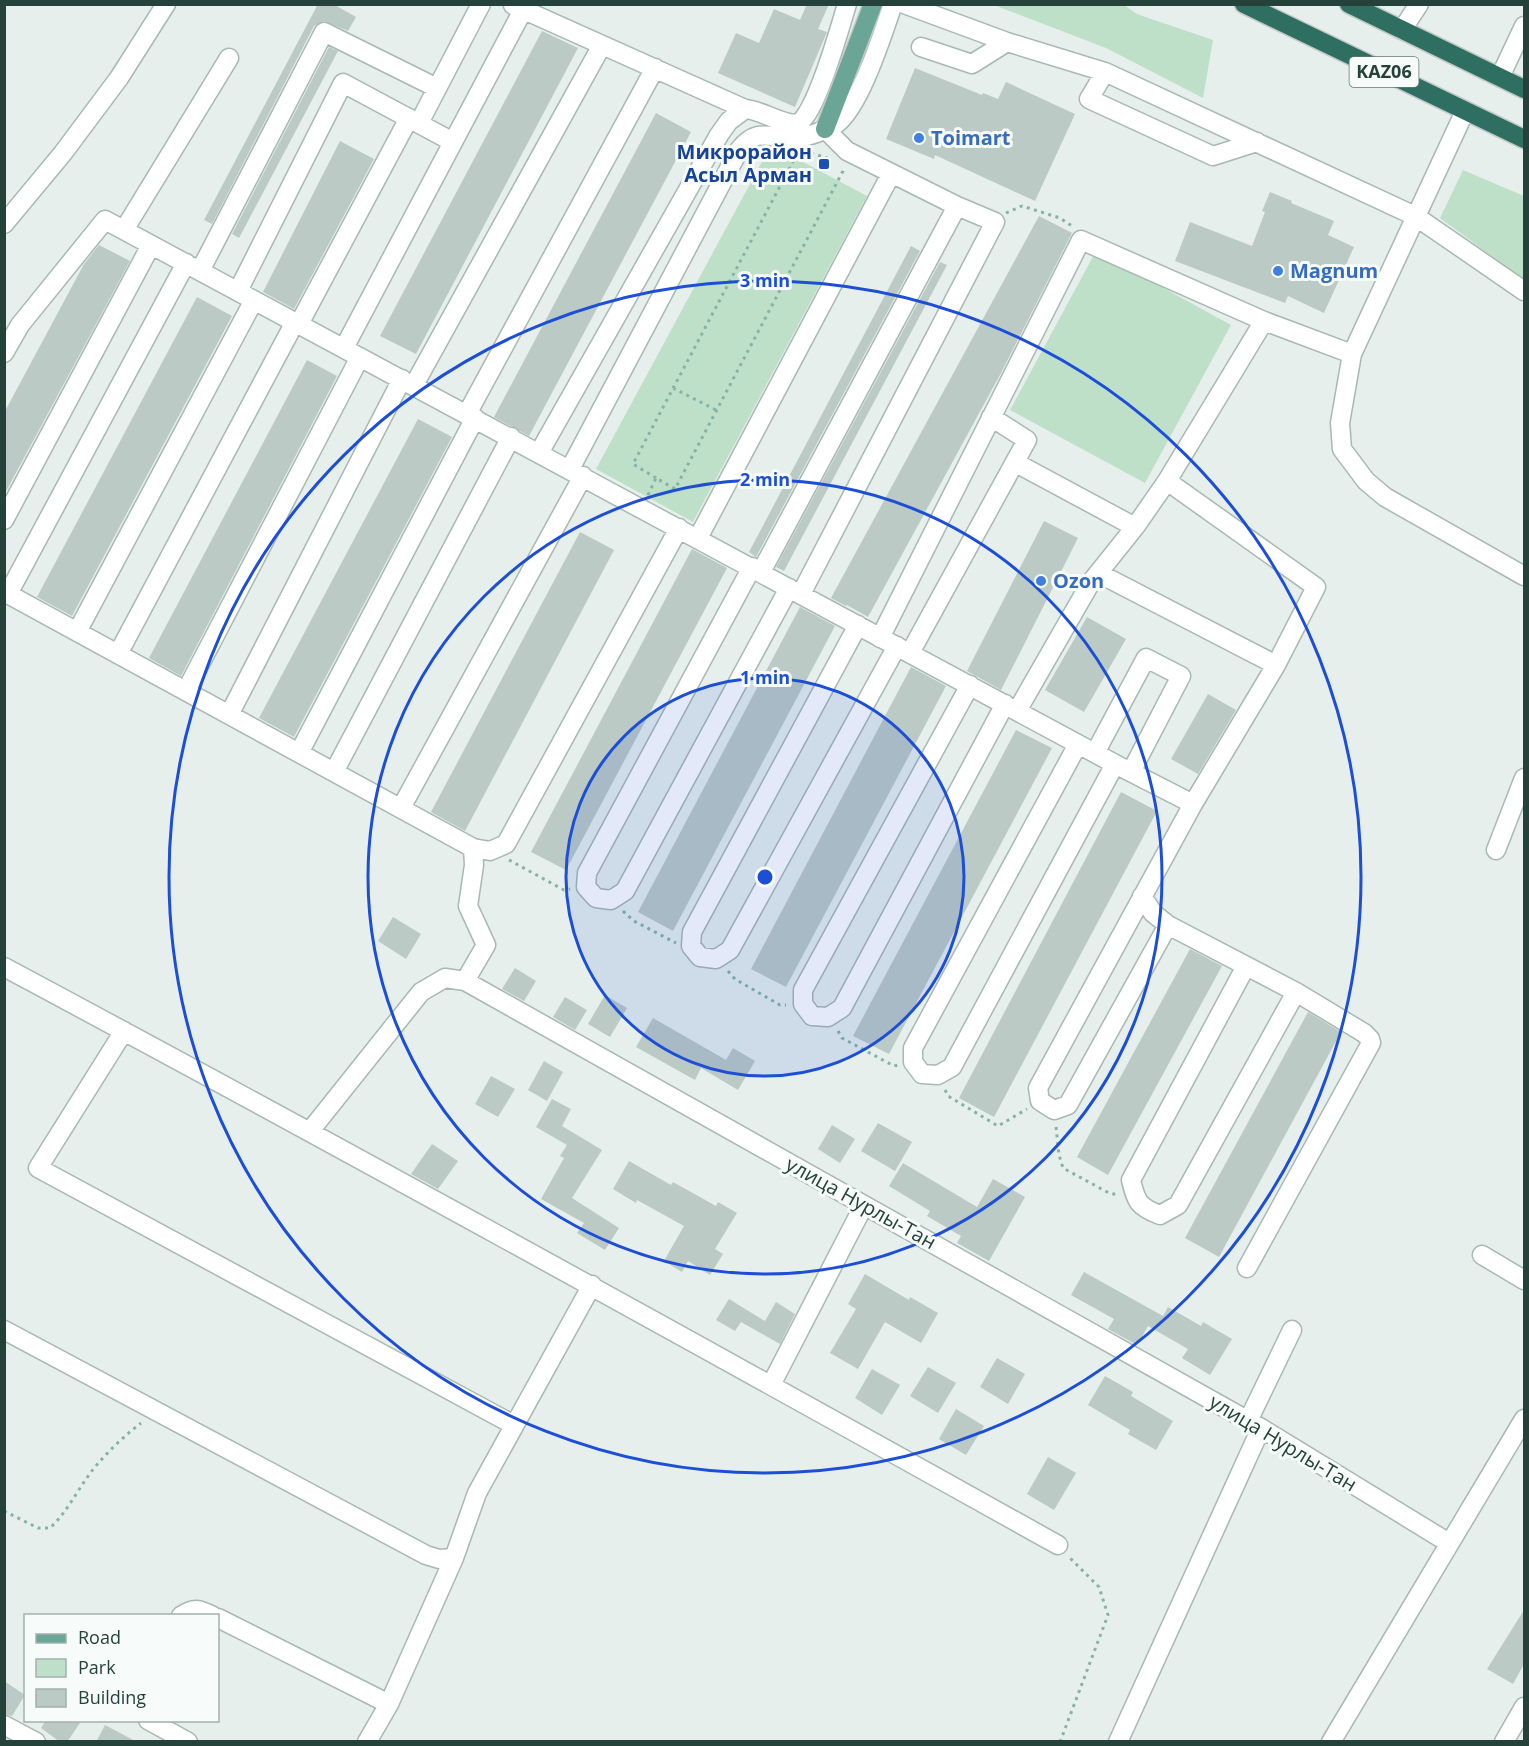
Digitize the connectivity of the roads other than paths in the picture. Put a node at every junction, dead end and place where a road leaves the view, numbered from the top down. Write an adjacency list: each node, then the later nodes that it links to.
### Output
1 (166, 4): 32 (street)
2 (481, 4): 20 (street)
3 (847, 4): 22 (street)
4 (873, 4): 25 (main road)
5 (894, 4): 25 (street)
6 (903, 4): 13 (street)
7 (1244, 4): 23 (highway, KАZ06)
8 (1349, 4): 12 (highway, KАZ06)
9 (1419, 4): 12 (street)
10 (517, 7): 14 (street); 27 (street)
11 (1524, 26): 19 (street)
12 (1402, 30): 19 (highway, KАZ06)
13 (1007, 42): 15 (street); 18 (street)
14 (602, 45): 17 (street); 43 (street)
15 (921, 47)
16 (229, 58): 33 (street)
17 (655, 68): 22 (street); 44 (street)
18 (1105, 72): 28 (street); 28 (street)
19 (1500, 77): 21 (highway, KАZ06)
20 (437, 88): 24 (street); 35 (street)
21 (1524, 89)
22 (745, 109): 47 (street)
23 (1465, 111): 26 (highway, KАZ06); 31 (street)
24 (414, 121): 27 (street); 37 (street); 39 (street)
25 (825, 129): 29 (street); 49 (street)
26 (1524, 139)
27 (453, 142): 40 (street)
28 (1257, 142): 31 (street)
29 (891, 174): 30 (street); 54 (street)
30 (957, 206): 55 (street); 58 (street)
31 (1415, 216): 36 (street); 42 (street)
32 (4, 224)
33 (124, 230): 34 (street); 41 (street)
34 (151, 245): 35 (street); 51 (street)
35 (193, 267): 37 (street); 59 (street)
36 (1524, 291)
37 (246, 295): 39 (street); 61 (street)
38 (1264, 321): 42 (street); 45 (street); 50 (street)
39 (297, 323): 40 (street); 64 (street)
40 (352, 352): 43 (street); 67 (street)
41 (4, 353)
42 (1352, 354): 57 (street)
43 (408, 382): 44 (street); 69 (street)
44 (471, 416): 46 (street); 71 (street)
45 (991, 417): 48 (street); 62 (street)
46 (510, 437): 47 (street); 74 (street)
47 (539, 453): 49 (street)
48 (1016, 463): 52 (street); 63 (street)
49 (576, 473): 53 (street); 77 (street)
50 (1167, 481): 52 (street); 65 (street)
51 (4, 520)
52 (1135, 527): 56 (street)
53 (679, 528): 54 (street); 78 (street)
54 (698, 538): 55 (street)
55 (756, 570): 58 (street); 58 (street)
56 (1098, 573): 65 (street); 68 (street)
57 (1524, 576)
58 (795, 591): 60 (street)
59 (6, 593): 61 (street)
60 (858, 625): 62 (street); 63 (street)
61 (77, 632): 64 (street)
62 (880, 638): 63 (street)
63 (903, 650): 66 (street)
64 (118, 654): 67 (street)
65 (1276, 665): 76 (street)
66 (970, 686): 68 (street); 68 (street)
67 (186, 691): 69 (street)
68 (1011, 707): 70 (street)
69 (229, 715): 71 (street)
70 (1078, 744): 72 (street); 73 (street)
71 (299, 753): 74 (street)
72 (1095, 753): 73 (street); 73 (street)
73 (1123, 768): 76 (street)
74 (334, 772): 77 (street)
75 (1524, 778): 79 (street)
76 (1193, 804): 80 (street)
77 (401, 808): 78 (street)
78 (473, 848): 84 (street)
79 (1496, 850)
80 (1142, 896): 81 (street); 81 (street)
81 (1168, 925): 82 (street)
82 (1246, 966): 85 (street); 85 (street)
83 (7, 973): 86 (street)
84 (465, 981): 87 (street); 88 (street, улица Нурлы-Тан)
85 (1296, 992): 90 (street)
86 (124, 1031): 87 (street); 98 (street)
87 (310, 1131): 92 (street)
88 (864, 1205): 95 (street); 97 (street, улица Нурлы-Тан)
89 (1482, 1255): 91 (street)
90 (1247, 1268)
91 (1524, 1280)
92 (592, 1285): 95 (street); 98 (street)
93 (4, 1330): 101 (street)
94 (1292, 1330): 97 (street)
95 (771, 1385): 100 (street)
96 (1524, 1419): 99 (street)
97 (1254, 1424): 99 (street, улица Нурлы-Тан); 112 (street)
98 (514, 1425): 101 (street)
99 (1449, 1543): 113 (street)
100 (1058, 1545)
101 (454, 1558): 105 (street)
102 (184, 1614): 103 (street)
103 (209, 1614)
104 (219, 1619): 105 (street)
105 (388, 1704): 111 (street)
106 (1524, 1707): 114 (street)
107 (152, 1722): 110 (street)
108 (4, 1725): 109 (street)
109 (36, 1742)
110 (188, 1742)
111 (367, 1742)
112 (1118, 1742)
113 (1331, 1742)
114 (1504, 1742)

